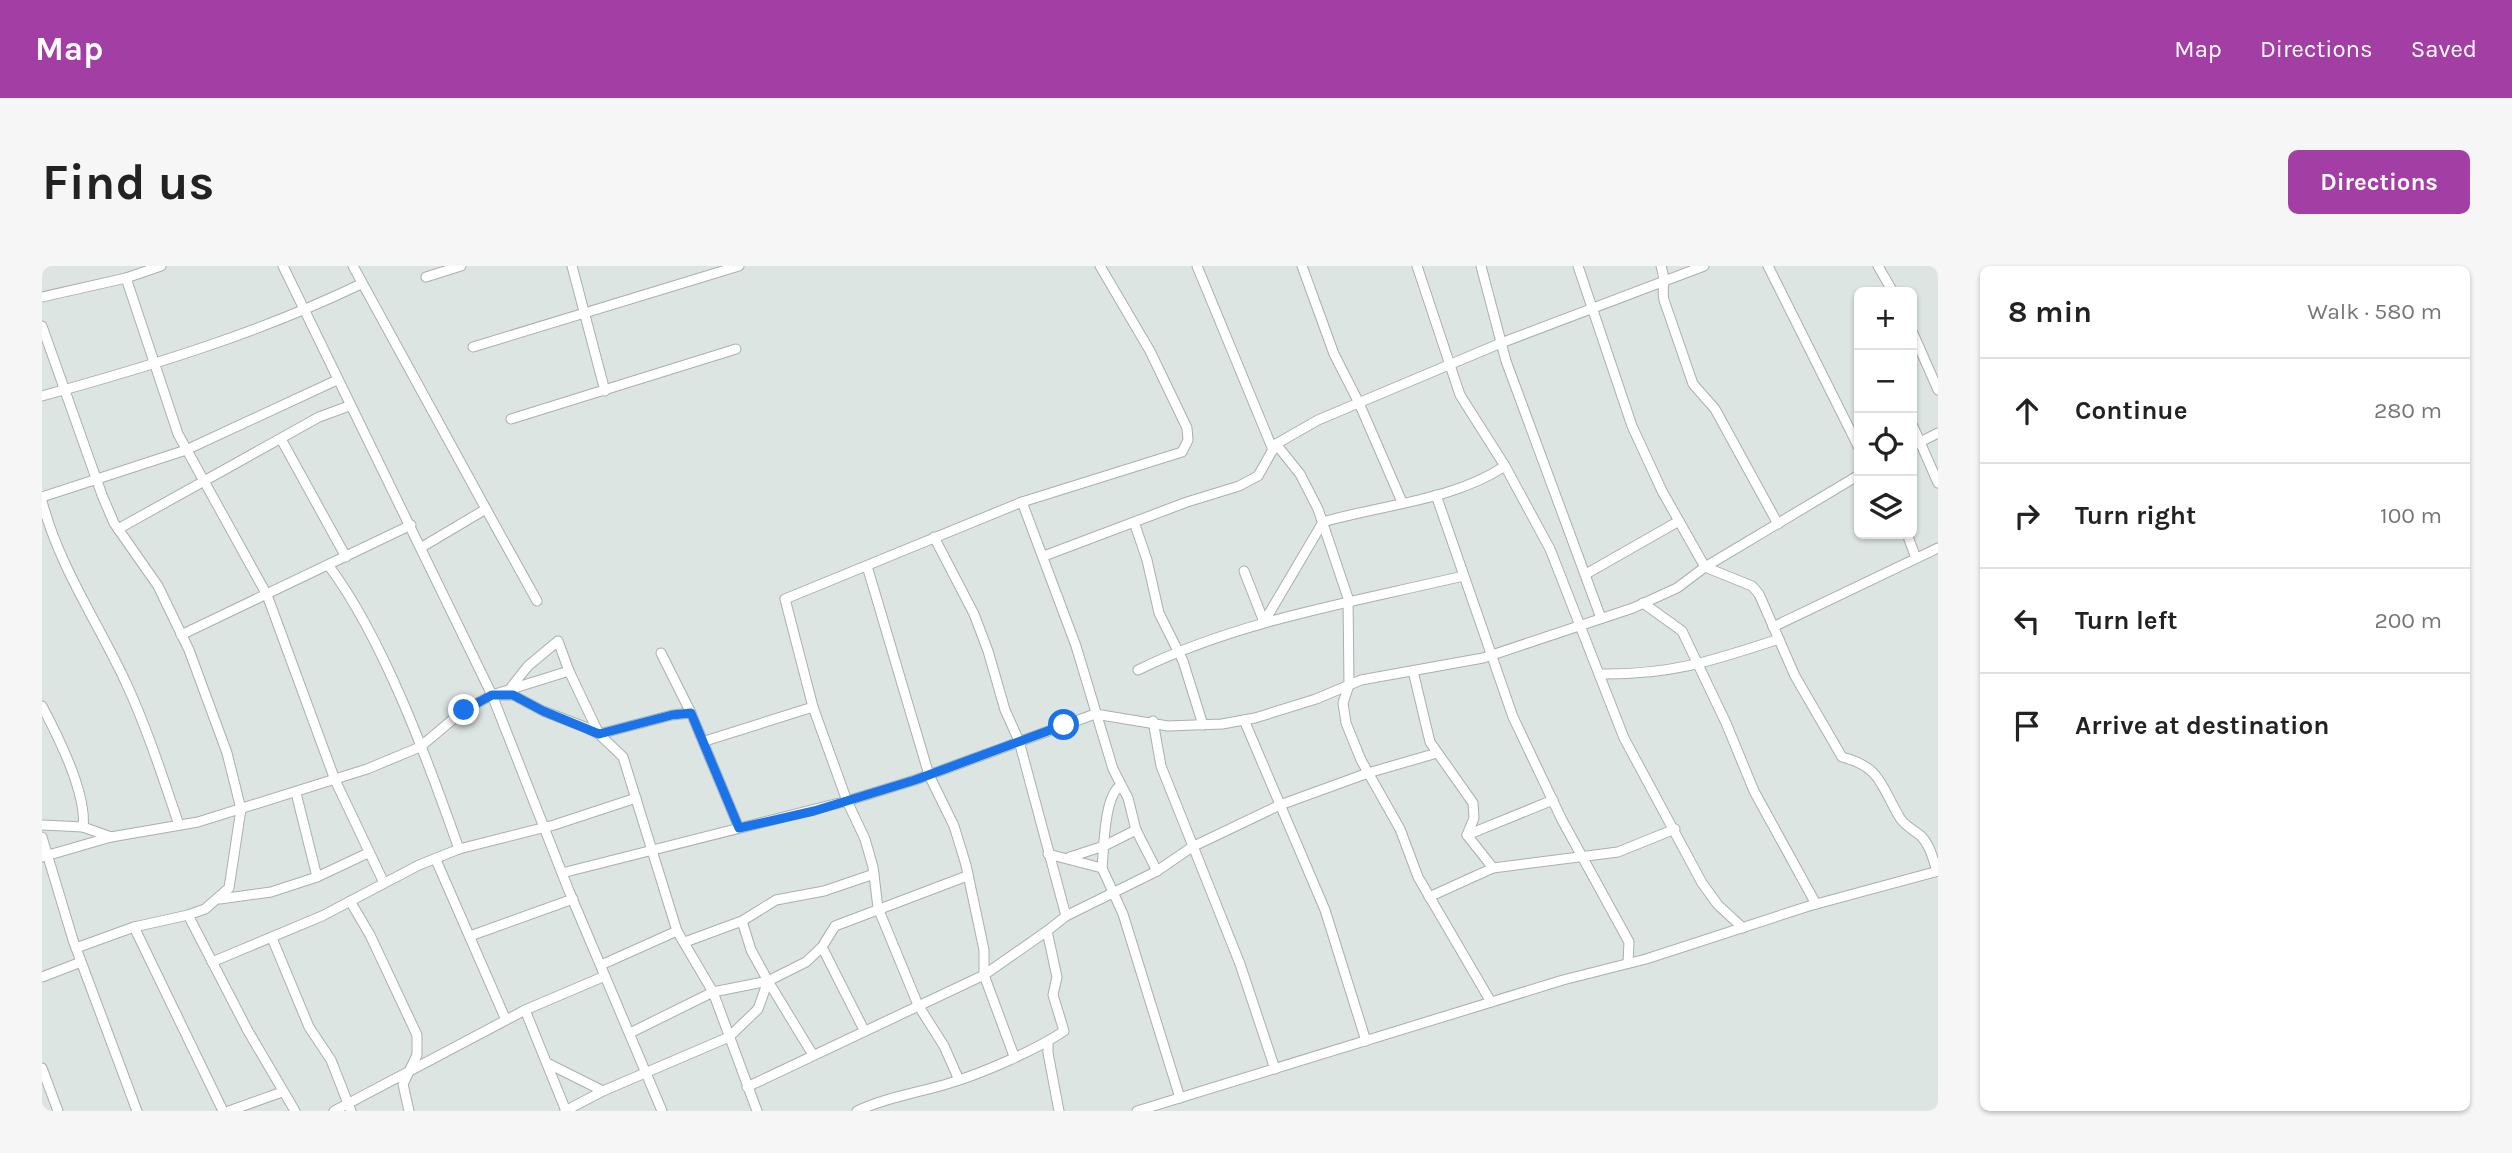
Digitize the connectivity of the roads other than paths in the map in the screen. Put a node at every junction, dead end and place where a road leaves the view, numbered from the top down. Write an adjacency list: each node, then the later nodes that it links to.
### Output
1 (161, 266): 18 (street)
2 (283, 266): 24 (street)
3 (353, 266): 20 (street)
4 (461, 266): 17 (street)
5 (572, 266): 25 (street)
6 (739, 266): 25 (street)
7 (1100, 266): 55 (street)
8 (1196, 266): 46 (street)
9 (1302, 266): 38 (street)
10 (1417, 266): 32 (street)
11 (1481, 266): 28 (street)
12 (1578, 266): 23 (street)
13 (1661, 266): 19 (street)
14 (1704, 266): 19 (street)
15 (1768, 266): 43 (street)
16 (1878, 266): 21 (street)
17 (426, 277)
18 (126, 278): 22 (street); 31 (street)
19 (1667, 281): 23 (street); 61 (street)
20 (361, 284): 24 (street); 57 (street)
21 (1890, 287)
22 (42, 297)
23 (1592, 307): 28 (street); 58 (street)
24 (302, 309): 31 (street); 33 (street)
25 (585, 313): 29 (street); 36 (street)
26 (42, 326): 34 (street)
27 (1917, 342): 35 (street)
28 (1501, 343): 32 (street); 75 (street)
29 (473, 347)
30 (736, 349): 36 (street)
31 (154, 365): 34 (street); 47 (street)
32 (1450, 367): 38 (street); 48 (street)
33 (337, 380): 39 (street); 47 (street)
34 (65, 390): 37 (street); 50 (street)
35 (1938, 390)
36 (605, 391): 40 (street)
37 (42, 396)
38 (1359, 403): 46 (street); 56 (street)
39 (349, 406): 42 (street); 62 (street)
40 (511, 419)
41 (1938, 433): 44 (street)
42 (281, 439): 51 (street); 69 (street)
43 (1854, 439)
44 (1917, 443)
45 (1917, 445): 52 (street)
46 (1275, 447): 59 (street); 60 (street)
47 (186, 450): 50 (street); 51 (street)
48 (1505, 466): 53 (street); 83 (street)
49 (1857, 476): 61 (street)
50 (97, 480): 54 (street); 63 (street)
51 (203, 481): 63 (street); 77 (street)
52 (1938, 483)
53 (1436, 495): 56 (street); 76 (street)
54 (42, 499): 121 (street)
55 (1022, 502): 64 (street); 68 (street)
56 (1402, 502): 60 (street)
57 (486, 509): 66 (street); 78 (street)
58 (1679, 521): 73 (street); 75 (street)
59 (1134, 522): 68 (street); 87 (street)
60 (1324, 522): 79 (street); 82 (street)
61 (1778, 524): 73 (street)
62 (411, 525): 66 (street); 69 (street)
63 (118, 529): 85 (street)
64 (934, 537): 72 (street); 107 (street)
65 (1909, 539): 70 (street)
66 (422, 547): 97 (street)
67 (1938, 548): 70 (street)
68 (1044, 556): 101 (street)
69 (346, 557): 71 (street)
70 (1916, 558): 84 (street)
71 (329, 566): 77 (street); 108 (street)
72 (867, 566): 99 (street); 111 (street)
73 (1705, 567): 80 (street); 84 (street)
74 (1244, 572): 82 (street)
75 (1586, 573): 81 (street)
76 (1463, 576): 79 (street); 89 (street)
77 (267, 595): 85 (street); 112 (street)
78 (537, 601)
79 (1348, 603): 82 (street); 95 (street)
80 (1643, 603): 81 (street); 90 (street)
81 (1601, 618): 83 (street)
82 (1264, 622): 87 (street)
83 (1581, 624): 89 (street); 94 (street)
84 (1773, 627): 86 (street)
85 (181, 635): 119 (street)
86 (1779, 639): 90 (street); 143 (street)
87 (1177, 651): 91 (street); 104 (street)
88 (661, 653): 100 (street)
89 (1491, 655): 93 (street); 116 (street)
90 (1696, 666): 94 (street); 154 (street)
91 (1138, 670)
92 (569, 671): 96 (street); 96 (street); 105 (street)
93 (1413, 671): 95 (street); 109 (street)
94 (1599, 674): 125 (street)
95 (1349, 685): 102 (street); 110 (street)
96 (512, 687): 97 (street)
97 (492, 695): 105 (street); 108 (street); 123 (street)
98 (42, 706): 122 (street)
99 (813, 708): 106 (street); 117 (street)
100 (691, 713): 105 (street); 106 (street)
101 (1095, 714): 103 (street); 107 (street); 113 (street)
102 (1244, 720): 104 (street); 118 (street)
103 (1153, 721): 104 (street); 131 (street)
104 (1203, 725)
105 (599, 734): 115 (street)
106 (705, 741): 124 (street)
107 (1019, 741): 111 (street); 135 (street)
108 (420, 747): 112 (street); 132 (street)
109 (1437, 753): 110 (street); 127 (street)
110 (1368, 773): 118 (street); 150 (street)
111 (929, 775): 117 (street); 146 (street)
112 (335, 780): 114 (street); 134 (street)
113 (1120, 786): 126 (street); 130 (street)
114 (296, 793): 119 (street); 147 (street)
115 (636, 798): 123 (street); 133 (street)
116 (1553, 800): 127 (street); 138 (street)
117 (847, 801): 124 (street); 145 (street)
118 (1280, 805): 131 (street); 184 (street)
119 (241, 809): 121 (street); 151 (street)
120 (42, 825): 122 (street)
121 (179, 825): 128 (street)
122 (83, 827): 128 (street)
123 (545, 827): 132 (street); 144 (street)
124 (739, 828): 133 (street)
125 (1675, 829): 138 (street); 160 (street)
126 (1136, 831): 130 (street); 142 (street)
127 (1467, 835): 141 (street)
128 (111, 837): 136 (street)
129 (42, 838): 136 (street)
130 (1104, 846): 137 (street); 140 (street)
131 (1192, 847): 142 (street); 190 (street)
132 (459, 849): 139 (street)
133 (651, 849): 144 (street); 161 (street)
134 (368, 853): 147 (street); 148 (street)
135 (1048, 854): 137 (street); 157 (street)
136 (45, 856): 167 (street)
137 (1067, 858): 140 (street)
138 (1584, 858): 141 (street); 170 (street)
139 (436, 860): 148 (street); 163 (street)
140 (1102, 868): 149 (street)
141 (1493, 868): 150 (street)
142 (1157, 871): 149 (street)
143 (1937, 871): 154 (street)
144 (562, 873): 152 (street)
145 (874, 874): 155 (street); 158 (street)
146 (968, 876): 155 (street); 172 (street)
147 (317, 877): 151 (street)
148 (384, 883): 153 (street)
149 (1113, 894): 157 (street); 198 (street)
150 (1429, 897): 177 (street)
151 (220, 899): 156 (street)
152 (573, 899): 163 (street); 171 (street)
153 (350, 901): 164 (street); 191 (street)
154 (1816, 904): 160 (street)
155 (878, 908): 166 (street); 178 (street)
156 (188, 915): 159 (street); 169 (street)
157 (1066, 916): 162 (street)
158 (742, 921): 165 (street); 175 (street)
159 (134, 927): 167 (street); 203 (street)
160 (1743, 928): 170 (street)
161 (677, 931): 165 (street); 171 (street)
162 (1047, 931): 172 (street); 185 (street)
163 (470, 936): 180 (street)
164 (272, 938): 169 (street); 200 (street)
165 (685, 942): 176 (street)
166 (822, 947): 175 (street); 181 (street)
167 (76, 948): 168 (street)
168 (81, 962): 174 (street); 202 (street)
169 (212, 962): 196 (street)
170 (1628, 963): 177 (street)
171 (601, 965): 173 (street)
172 (984, 975): 178 (street); 187 (street)
173 (605, 976): 179 (street); 182 (street)
174 (42, 977)
175 (768, 981): 176 (street); 183 (street); 186 (street)
176 (712, 992): 182 (street); 183 (street)
177 (1490, 1002): 184 (street)
178 (918, 1005): 181 (street); 193 (street)
179 (525, 1010): 180 (street); 188 (street)
180 (506, 1020): 191 (street)
181 (864, 1030): 186 (street)
182 (630, 1033): 192 (street)
183 (729, 1037): 192 (street); 194 (street)
184 (1366, 1041): 190 (street)
185 (1048, 1042): 187 (street); 212 (street)
186 (813, 1055): 194 (street)
187 (1014, 1056): 193 (street)
188 (549, 1064): 195 (street); 208 (street)
189 (42, 1068): 197 (street)
190 (1275, 1069): 198 (street)
191 (411, 1072): 200 (street); 207 (street)
192 (647, 1074): 195 (street); 209 (street)
193 (959, 1080): 211 (street)
194 (747, 1087): 210 (street)
195 (603, 1091): 208 (street)
196 (282, 1092): 204 (street); 205 (street)
197 (53, 1096): 199 (street); 201 (street)
198 (1180, 1098): 213 (street)
199 (42, 1100)
200 (350, 1107): 206 (street)
201 (58, 1111)
202 (137, 1111)
203 (223, 1111)
204 (229, 1111)
205 (295, 1111)
206 (334, 1111)
207 (409, 1111)
208 (566, 1111)
209 (662, 1111)
210 (757, 1111)
211 (856, 1111)
212 (1059, 1111)
213 (1137, 1111)

